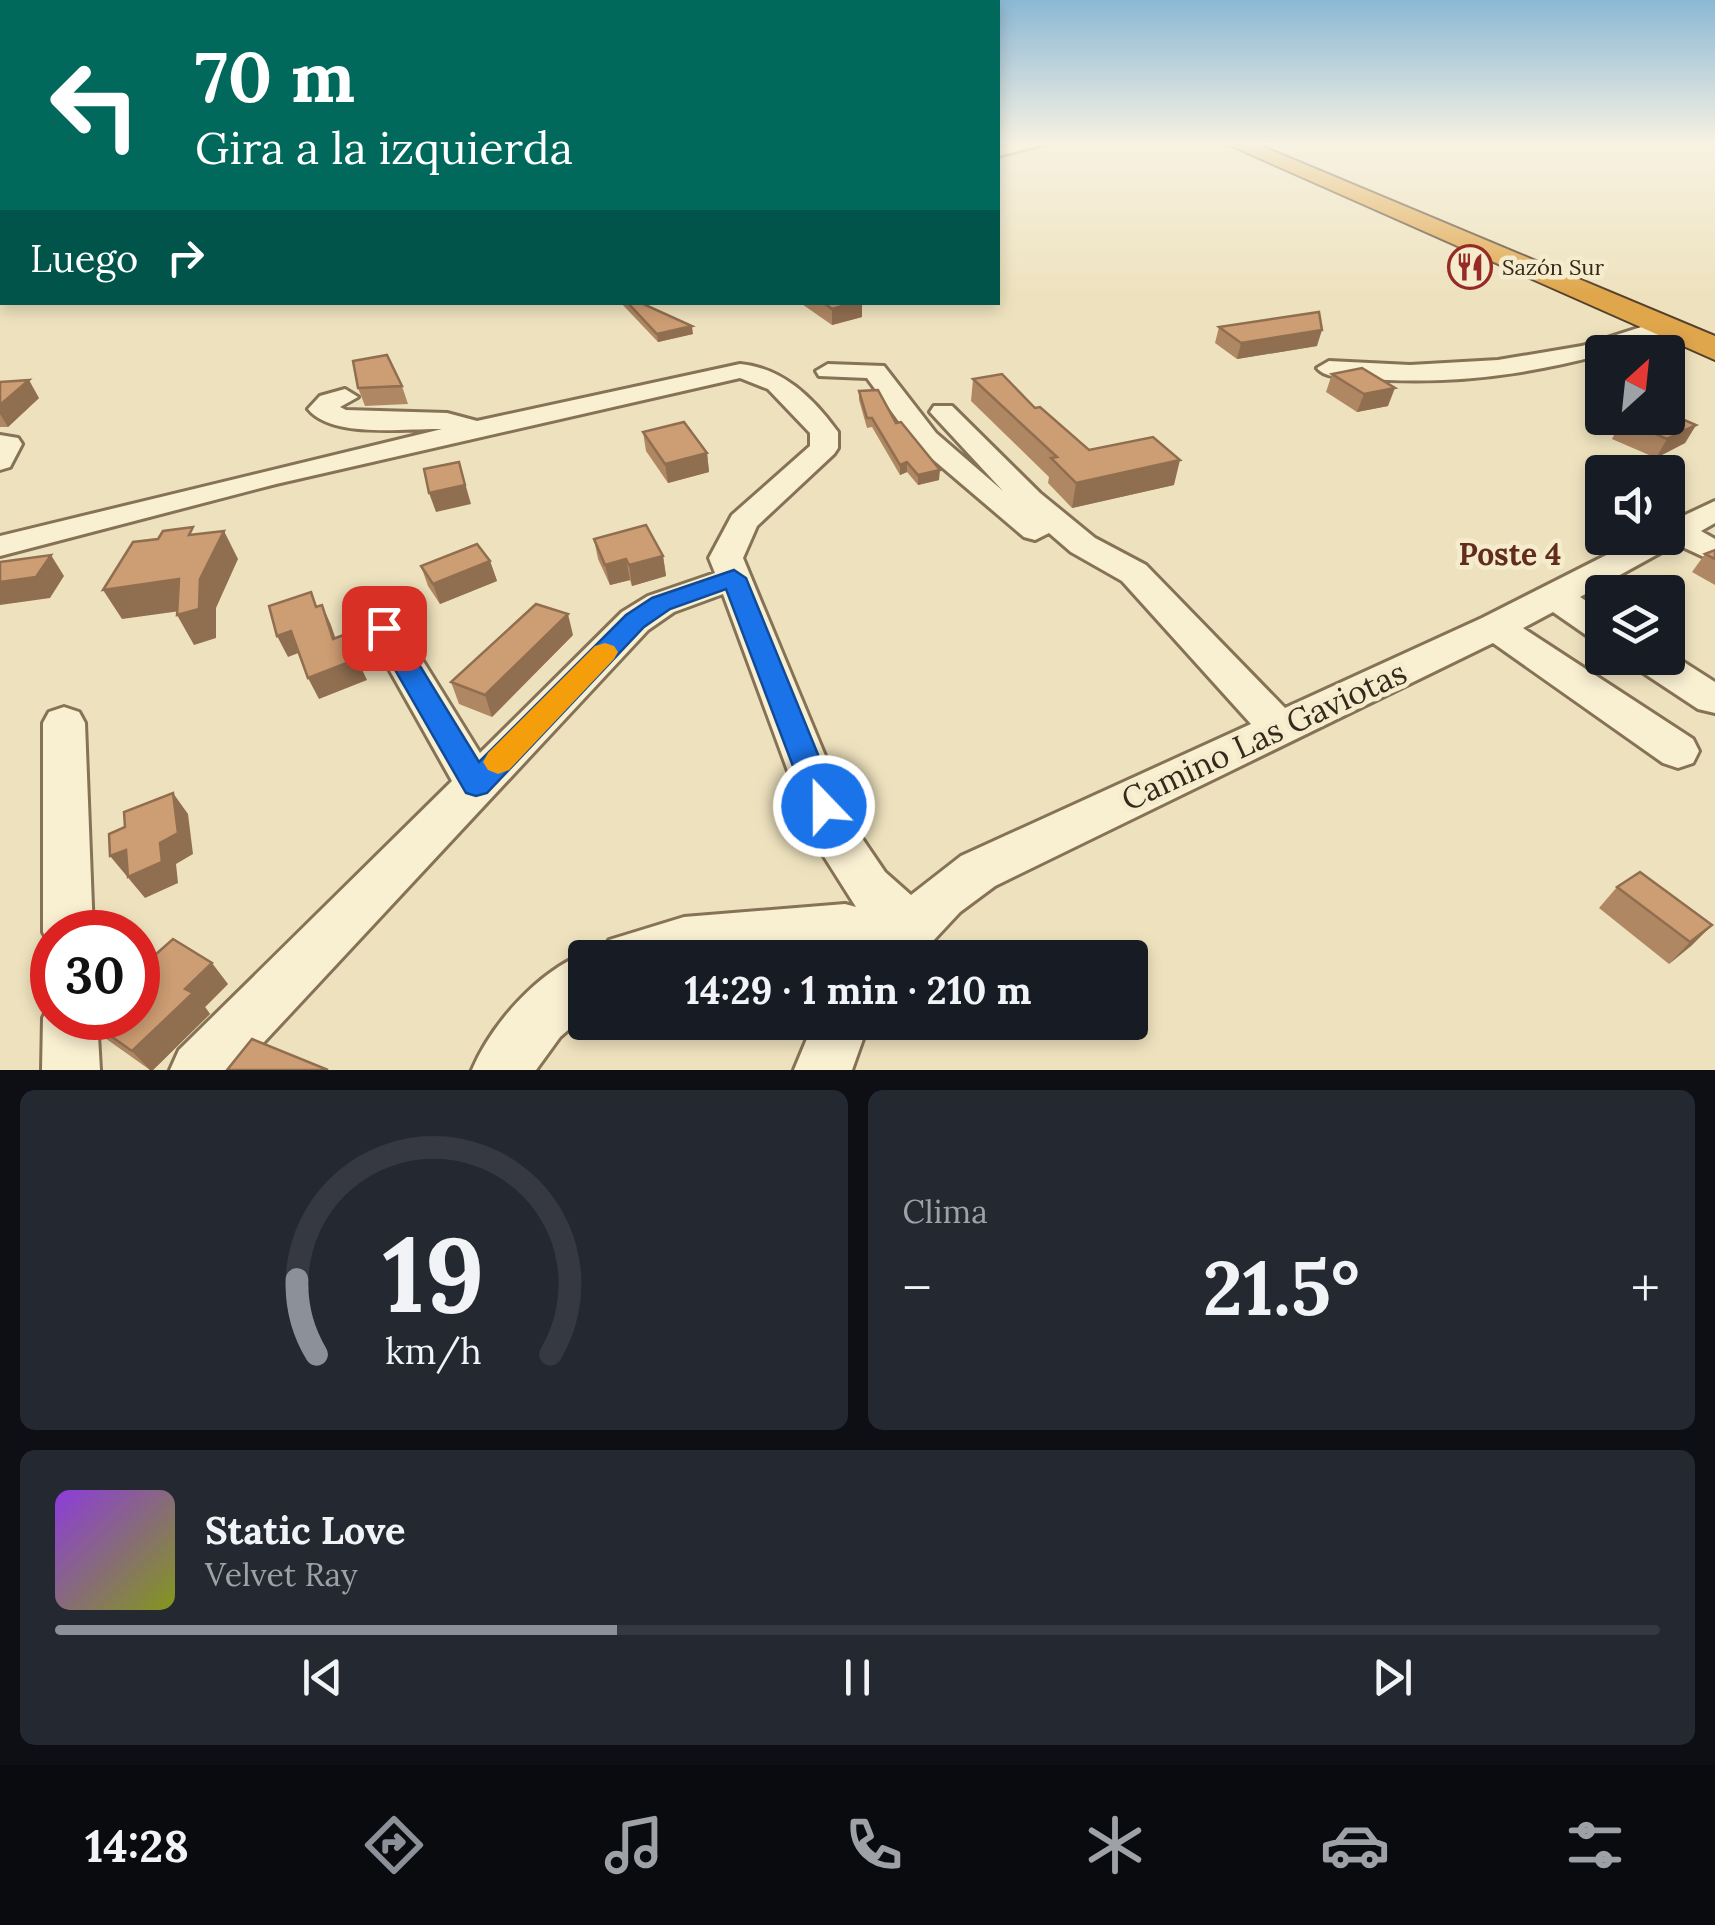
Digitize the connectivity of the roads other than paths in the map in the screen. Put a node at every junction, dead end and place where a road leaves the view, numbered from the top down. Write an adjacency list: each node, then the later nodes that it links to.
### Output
1 (1349, 193): 2 (highway)
2 (1662, 327): 3 (highway); 4 (street)
3 (1715, 349)
4 (1329, 368)
5 (828, 371): 17 (street)
6 (345, 397): 8 (street)
7 (943, 412): 17 (street)
8 (490, 427): 14 (street); 18 (street)
9 (0, 443): 10 (street)
10 (0, 461)
11 (1715, 510): 12 (street, Camino Las Gaviotas)
12 (1685, 526)
13 (1685, 541): 15 (street)
14 (0, 546)
15 (1715, 552)
16 (1633, 555): 19 (street, Camino Las Gaviotas)
17 (1108, 559): 26 (street)
18 (734, 578): 28 (street); 32 (street)
19 (1556, 597): 20 (street); 21 (street, Camino Las Gaviotas)
20 (1585, 617)
21 (1495, 627): 26 (street, Camino Las Gaviotas); 27 (street)
22 (384, 628): 28 (street)
23 (1676, 675): 24 (street)
24 (1712, 698)
25 (64, 723): 29 (street)
26 (1279, 728): 33 (street, Camino Las Gaviotas)
27 (1678, 751)
28 (476, 784): 38 (street)
29 (68, 910)
30 (696, 940): 31 (street)
31 (888, 940)
32 (894, 940)
33 (897, 940)
34 (568, 994): 39 (street)
35 (70, 1040): 37 (street)
36 (835, 1040): 40 (street)
37 (71, 1070)
38 (199, 1070)
39 (501, 1070)
40 (824, 1070)

